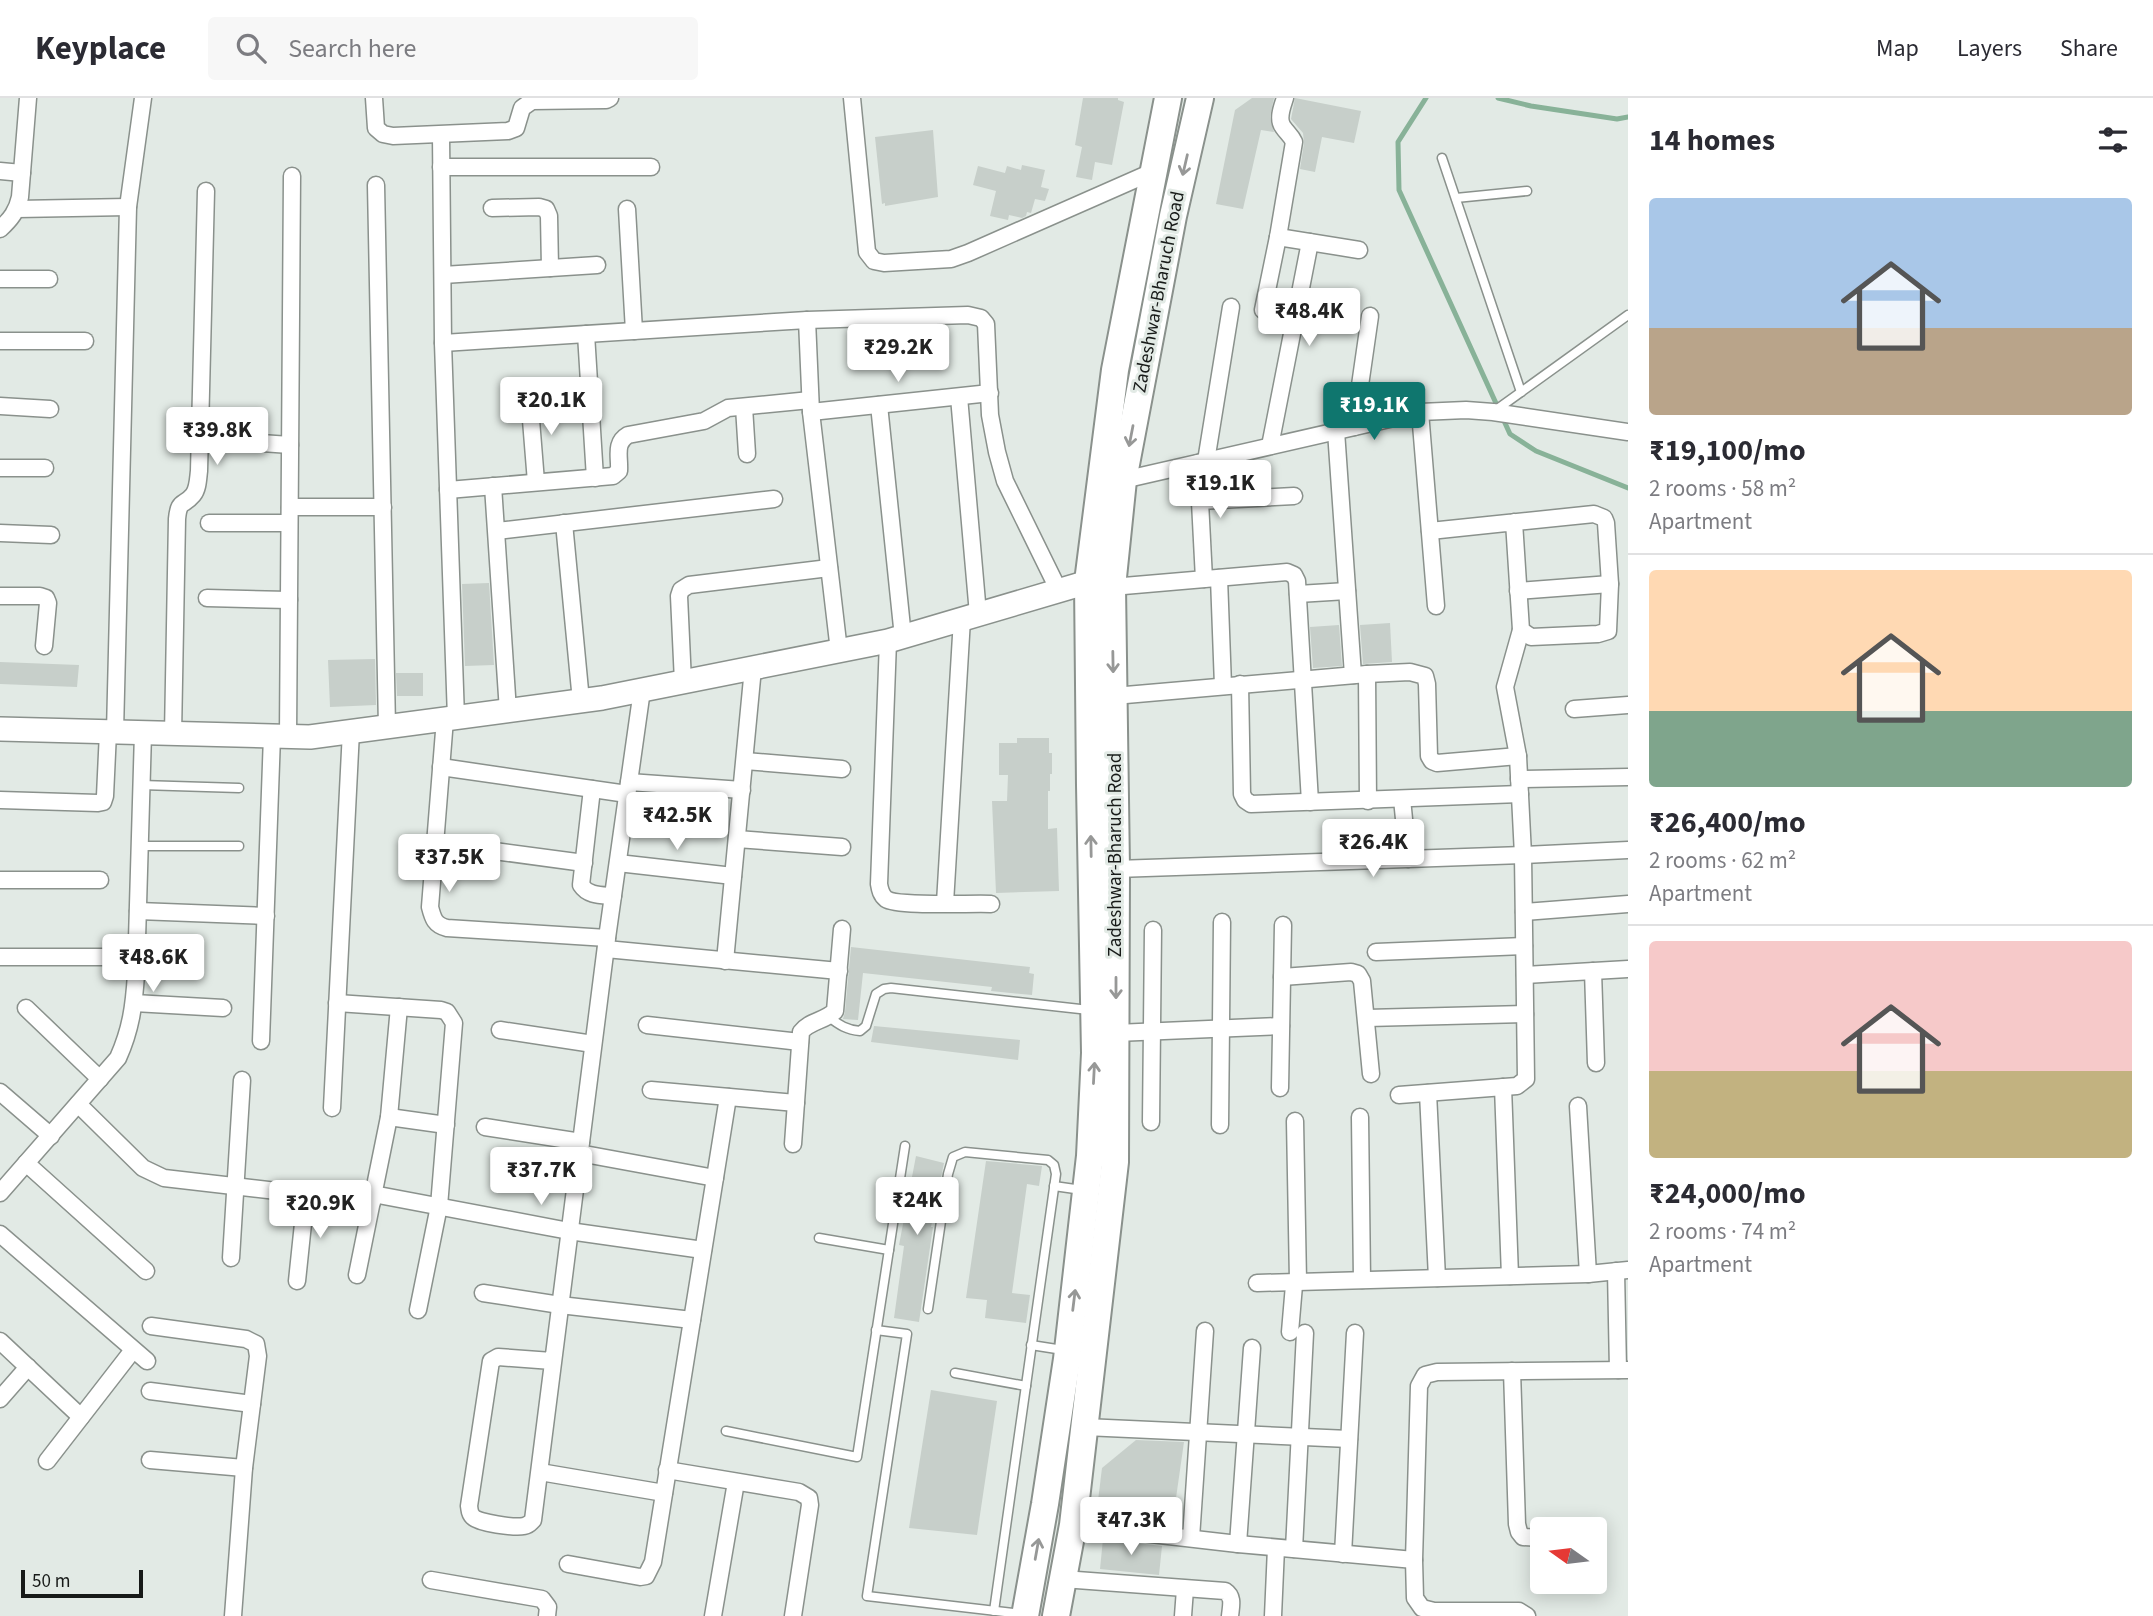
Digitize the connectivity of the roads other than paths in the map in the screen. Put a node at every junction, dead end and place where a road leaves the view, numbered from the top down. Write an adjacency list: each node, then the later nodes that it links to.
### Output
1 (28, 98): 16 (street)
2 (143, 98): 22 (street)
3 (374, 98): 10 (street)
4 (610, 98): 9 (street)
5 (852, 98): 15 (street)
6 (1168, 98): 15 (main road, Zadeshwar-Bharuch Road)
7 (1200, 98): 67 (main road, Zadeshwar-Bharuch Road, one-way to 67)
8 (1285, 98): 27 (street)
9 (546, 100): 10 (street)
10 (441, 135): 12 (street)
11 (1442, 158): 21 (lane)
12 (441, 167): 13 (street); 32 (street)
13 (651, 167)
14 (0, 171): 16 (street)
15 (1152, 172): 85 (main road, Zadeshwar-Bharuch Road)
16 (22, 173): 24 (street)
17 (292, 176): 60 (street)
18 (376, 185): 74 (street)
19 (206, 191): 59 (street)
20 (1527, 191): 21 (lane)
21 (1456, 198): 45 (lane)
22 (128, 207): 24 (street); 115 (street)
23 (492, 208): 31 (street)
24 (17, 209): 26 (street)
25 (627, 209): 40 (street)
26 (0, 229)
27 (1278, 237): 28 (street); 36 (street)
28 (1310, 242): 29 (street); 61 (street)
29 (1359, 250)
30 (597, 265): 31 (street)
31 (550, 268): 32 (street)
32 (443, 275): 44 (street)
33 (0, 279): 34 (street)
34 (49, 279)
35 (1231, 307): 63 (street)
36 (1263, 310)
37 (1628, 315): 45 (lane)
38 (1370, 316): 56 (street)
39 (807, 320): 40 (street); 46 (street); 51 (street)
40 (634, 331): 41 (street)
41 (586, 334): 44 (street); 66 (street)
42 (0, 341): 43 (street)
43 (85, 341)
44 (443, 343): 70 (street)
45 (1521, 392): 55 (lane)
46 (990, 393): 48 (street); 87 (street)
47 (529, 395): 68 (street)
48 (959, 397): 50 (street); 95 (street)
49 (0, 405): 53 (street)
50 (879, 405): 51 (street); 97 (street)
51 (811, 406): 52 (street); 83 (street)
52 (744, 407): 62 (street); 66 (street)
53 (50, 409)
54 (1420, 412): 55 (street); 56 (street); 80 (street)
55 (1493, 412): 58 (street)
56 (1354, 427): 57 (street)
57 (1336, 431): 61 (street); 88 (street)
58 (1628, 432)
59 (200, 439): 60 (street); 118 (street)
60 (290, 445): 75 (street)
61 (1270, 446): 63 (street)
62 (747, 454)
63 (1202, 462): 67 (street); 73 (street)
64 (0, 468): 65 (street)
65 (45, 468)
66 (595, 478): 68 (street)
67 (1123, 480): 85 (main road, Zadeshwar-Bharuch Road)
68 (537, 482): 69 (street)
69 (493, 486): 70 (street); 79 (street)
70 (449, 490): 112 (street)
71 (1294, 496): 73 (street)
72 (775, 499): 78 (street)
73 (1200, 501): 84 (street)
74 (383, 507): 75 (street); 113 (street)
75 (290, 515): 77 (street); 93 (street)
76 (1514, 522): 80 (street); 86 (street); 89 (street)
77 (209, 523)
78 (564, 523): 79 (street); 108 (street)
79 (497, 531): 111 (street)
80 (1430, 531): 94 (street)
81 (0, 533): 82 (street)
82 (51, 535)
83 (829, 568): 99 (street); 103 (street)
84 (1212, 579): 85 (street); 90 (street); 105 (street)
85 (1105, 582): 87 (main road); 107 (main road, Zadeshwar-Bharuch Road, one-way to 107); 176 (main road, Zadeshwar-Bharuch Road, one-way to 85)
86 (1610, 584): 89 (street); 96 (street)
87 (1059, 590): 95 (main road)
88 (1347, 591): 90 (street); 101 (street)
89 (1518, 591): 96 (street)
90 (1298, 594): 102 (street)
91 (0, 596): 98 (street)
92 (207, 598): 93 (street)
93 (289, 600): 119 (street)
94 (1436, 606)
95 (970, 617): 97 (main road); 150 (street)
96 (1521, 630): 120 (street)
97 (895, 639): 99 (main road); 150 (street)
98 (44, 646)
99 (839, 651): 100 (main road)
100 (753, 668): 103 (main road); 121 (street)
101 (1360, 675): 102 (street); 120 (street); 133 (street)
102 (1302, 679): 104 (street); 134 (street)
103 (683, 682): 106 (main road)
104 (1240, 684): 105 (street); 134 (street)
105 (1223, 686): 107 (street)
106 (642, 690): 108 (main road); 128 (street)
107 (1114, 696): 145 (main road, Zadeshwar-Bharuch Road)
108 (581, 701): 111 (main road)
109 (1628, 705): 110 (street)
110 (1574, 709)
111 (508, 711): 112 (main road)
112 (451, 718): 113 (main road); 122 (street)
113 (387, 727): 116 (main road)
114 (0, 729): 115 (main road)
115 (111, 732): 117 (main road); 132 (street)
116 (351, 732): 119 (main road); 172 (street)
117 (143, 733): 118 (main road); 125 (street)
118 (173, 734): 119 (main road)
119 (280, 736): 155 (street)
120 (1518, 756): 126 (street)
121 (745, 761): 123 (street); 130 (street)
122 (441, 767): 129 (street); 136 (street)
123 (842, 769)
124 (1628, 777): 126 (street)
125 (141, 785): 127 (lane); 137 (street)
126 (1520, 787): 131 (street); 141 (street)
127 (239, 788)
128 (628, 788): 129 (street); 130 (street); 144 (street)
129 (592, 789): 143 (street)
130 (742, 790): 135 (street)
131 (1402, 799): 133 (street); 142 (street)
132 (0, 800)
133 (1368, 801): 134 (street)
134 (1310, 802)
135 (737, 839): 139 (street); 146 (street)
136 (435, 843): 143 (street); 160 (street)
137 (139, 846): 138 (lane); 153 (street)
138 (239, 846)
139 (842, 847)
140 (1628, 850): 141 (street)
141 (1523, 855): 142 (street); 154 (street)
142 (1408, 859): 145 (street)
143 (584, 863): 149 (street)
144 (618, 863): 146 (street); 149 (street)
145 (1116, 869): 185 (main road, Zadeshwar-Bharuch Road, one-way to 185)
146 (733, 876): 165 (street)
147 (0, 880): 148 (street)
148 (100, 880)
149 (613, 896): 160 (street)
150 (945, 903): 151 (street)
151 (991, 904)
152 (1628, 904): 154 (street)
153 (138, 911): 155 (street); 164 (street)
154 (1524, 912): 161 (street)
155 (266, 916): 186 (street)
156 (1222, 922): 182 (street)
157 (1283, 925): 170 (street)
158 (842, 929): 167 (street)
159 (1153, 930): 184 (street)
160 (606, 943): 165 (street); 188 (street)
161 (1524, 946): 162 (street); 169 (street)
162 (1376, 952)
163 (0, 957): 164 (street)
164 (136, 957): 171 (street)
165 (725, 961): 167 (street)
166 (1628, 969): 168 (street)
167 (839, 971): 178 (street)
168 (1593, 971): 169 (street); 189 (street)
169 (1525, 975): 177 (street)
170 (1282, 977): 179 (street); 181 (street)
171 (134, 1003): 175 (street); 191 (street)
172 (337, 1003): 173 (street); 203 (street)
173 (399, 1007): 204 (street); 208 (street)
174 (26, 1008): 191 (street)
175 (223, 1008)
176 (1094, 1011): 178 (lane); 219 (main road, Zadeshwar-Bharuch Road, one-way to 176)
177 (1525, 1014): 179 (street); 193 (street)
178 (829, 1017): 187 (street)
179 (1367, 1018): 190 (street)
180 (647, 1025): 187 (street)
181 (1281, 1026): 182 (street); 194 (street)
182 (1220, 1028): 184 (street); 209 (street)
183 (500, 1030): 188 (street)
184 (1152, 1032): 185 (street); 207 (street)
185 (1116, 1033): 265 (main road, Zadeshwar-Bharuch Road)
186 (261, 1041)
187 (800, 1042): 200 (street)
188 (593, 1044): 214 (street)
189 (1596, 1063)
190 (1371, 1074)
191 (100, 1079): 201 (street)
192 (242, 1080): 217 (street)
193 (1503, 1087): 197 (street); 234 (street)
194 (1280, 1088)
195 (651, 1090): 199 (street)
196 (0, 1092): 211 (street)
197 (1428, 1093): 198 (street); 235 (street)
198 (1399, 1095)
199 (728, 1097): 200 (street); 216 (street)
200 (796, 1103): 212 (street)
201 (78, 1104): 211 (street); 217 (street)
202 (1578, 1106): 232 (street)
203 (332, 1108)
204 (390, 1117): 208 (street); 222 (street)
205 (1360, 1117): 236 (street)
206 (1295, 1121): 238 (street)
207 (1151, 1122)
208 (446, 1125): 223 (street)
209 (1220, 1125)
210 (485, 1127): 214 (street)
211 (51, 1136): 215 (street)
212 (793, 1144)
213 (905, 1146): 228 (lane)
214 (580, 1148): 216 (street); 224 (street)
215 (26, 1163): 220 (street); 231 (street)
216 (715, 1178): 227 (street)
217 (235, 1186): 221 (street); 229 (street)
218 (1054, 1186): 219 (lane); 242 (lane); 250 (lane)
219 (1087, 1190): 253 (main road, Zadeshwar-Bharuch Road, one-way to 219)
220 (0, 1193)
221 (306, 1195): 222 (street); 237 (street)
222 (372, 1198): 223 (street); 233 (street)
223 (439, 1206): 224 (street); 243 (street)
224 (569, 1231): 227 (street); 241 (street)
225 (0, 1234): 252 (street)
226 (819, 1238): 228 (lane)
227 (703, 1250): 244 (street)
228 (888, 1250): 246 (lane)
229 (231, 1258)
230 (1622, 1270): 232 (street); 257 (street)
231 (146, 1271)
232 (1588, 1273): 234 (street)
233 (357, 1275)
234 (1510, 1276): 235 (street)
235 (1437, 1278): 236 (street)
236 (1362, 1280): 238 (street)
237 (297, 1281)
238 (1298, 1282): 239 (street); 269 (street)
239 (1257, 1283)
240 (483, 1293): 241 (street)
241 (560, 1305): 244 (street); 255 (street)
242 (928, 1309)
243 (418, 1310)
244 (691, 1320): 274 (street)
245 (151, 1326): 263 (street)
246 (876, 1330): 266 (lane); 290 (lane)
247 (1205, 1331): 267 (street)
248 (1355, 1333): 270 (street)
249 (0, 1340): 256 (street)
250 (1031, 1346): 253 (lane); 260 (lane)
251 (1252, 1348): 268 (street)
252 (133, 1350): 254 (street); 264 (street)
253 (1068, 1350): 292 (main road, Zadeshwar-Bharuch Road, one-way to 253)
254 (147, 1361)
255 (552, 1362): 275 (street); 275 (street)
256 (28, 1367): 262 (street); 264 (street)
257 (1623, 1370): 258 (street)
258 (1512, 1371): 279 (street); 285 (street)
259 (956, 1373): 260 (lane)
260 (1026, 1386): 290 (lane)
261 (150, 1391): 263 (street)
262 (0, 1399)
263 (252, 1404): 273 (street)
264 (81, 1417): 272 (street)
265 (1086, 1427): 267 (street); 278 (main road, Zadeshwar-Bharuch Road)
266 (726, 1431)
267 (1199, 1433): 268 (street); 280 (street)
268 (1247, 1435): 269 (street); 281 (street)
269 (1300, 1437): 270 (street); 283 (street)
270 (1349, 1439): 284 (street)
271 (150, 1460): 273 (street)
272 (47, 1461)
273 (244, 1468): 293 (street)
274 (667, 1469): 276 (street); 277 (street)
275 (540, 1472): 277 (street)
276 (736, 1482): 295 (street); 296 (street)
277 (663, 1493): 286 (street)
278 (1073, 1525): 280 (street); 287 (main road, Zadeshwar-Bharuch Road)
279 (1530, 1537)
280 (1191, 1538): 281 (street)
281 (1238, 1544): 282 (street)
282 (1276, 1548): 283 (street); 300 (street)
283 (1294, 1549): 284 (street)
284 (1343, 1554): 285 (street)
285 (1413, 1560): 291 (street)
286 (568, 1564)
287 (1063, 1579): 289 (street); 297 (main road, Zadeshwar-Bharuch Road)
288 (431, 1580): 294 (street)
289 (1185, 1588): 298 (street); 299 (street)
290 (994, 1611): 292 (lane)
291 (1452, 1614): 301 (street)
292 (1025, 1615)
293 (233, 1616)
294 (547, 1616)
295 (713, 1616)
296 (793, 1616)
297 (1056, 1616)
298 (1183, 1616)
299 (1230, 1616)
300 (1273, 1616)
301 (1527, 1616)

